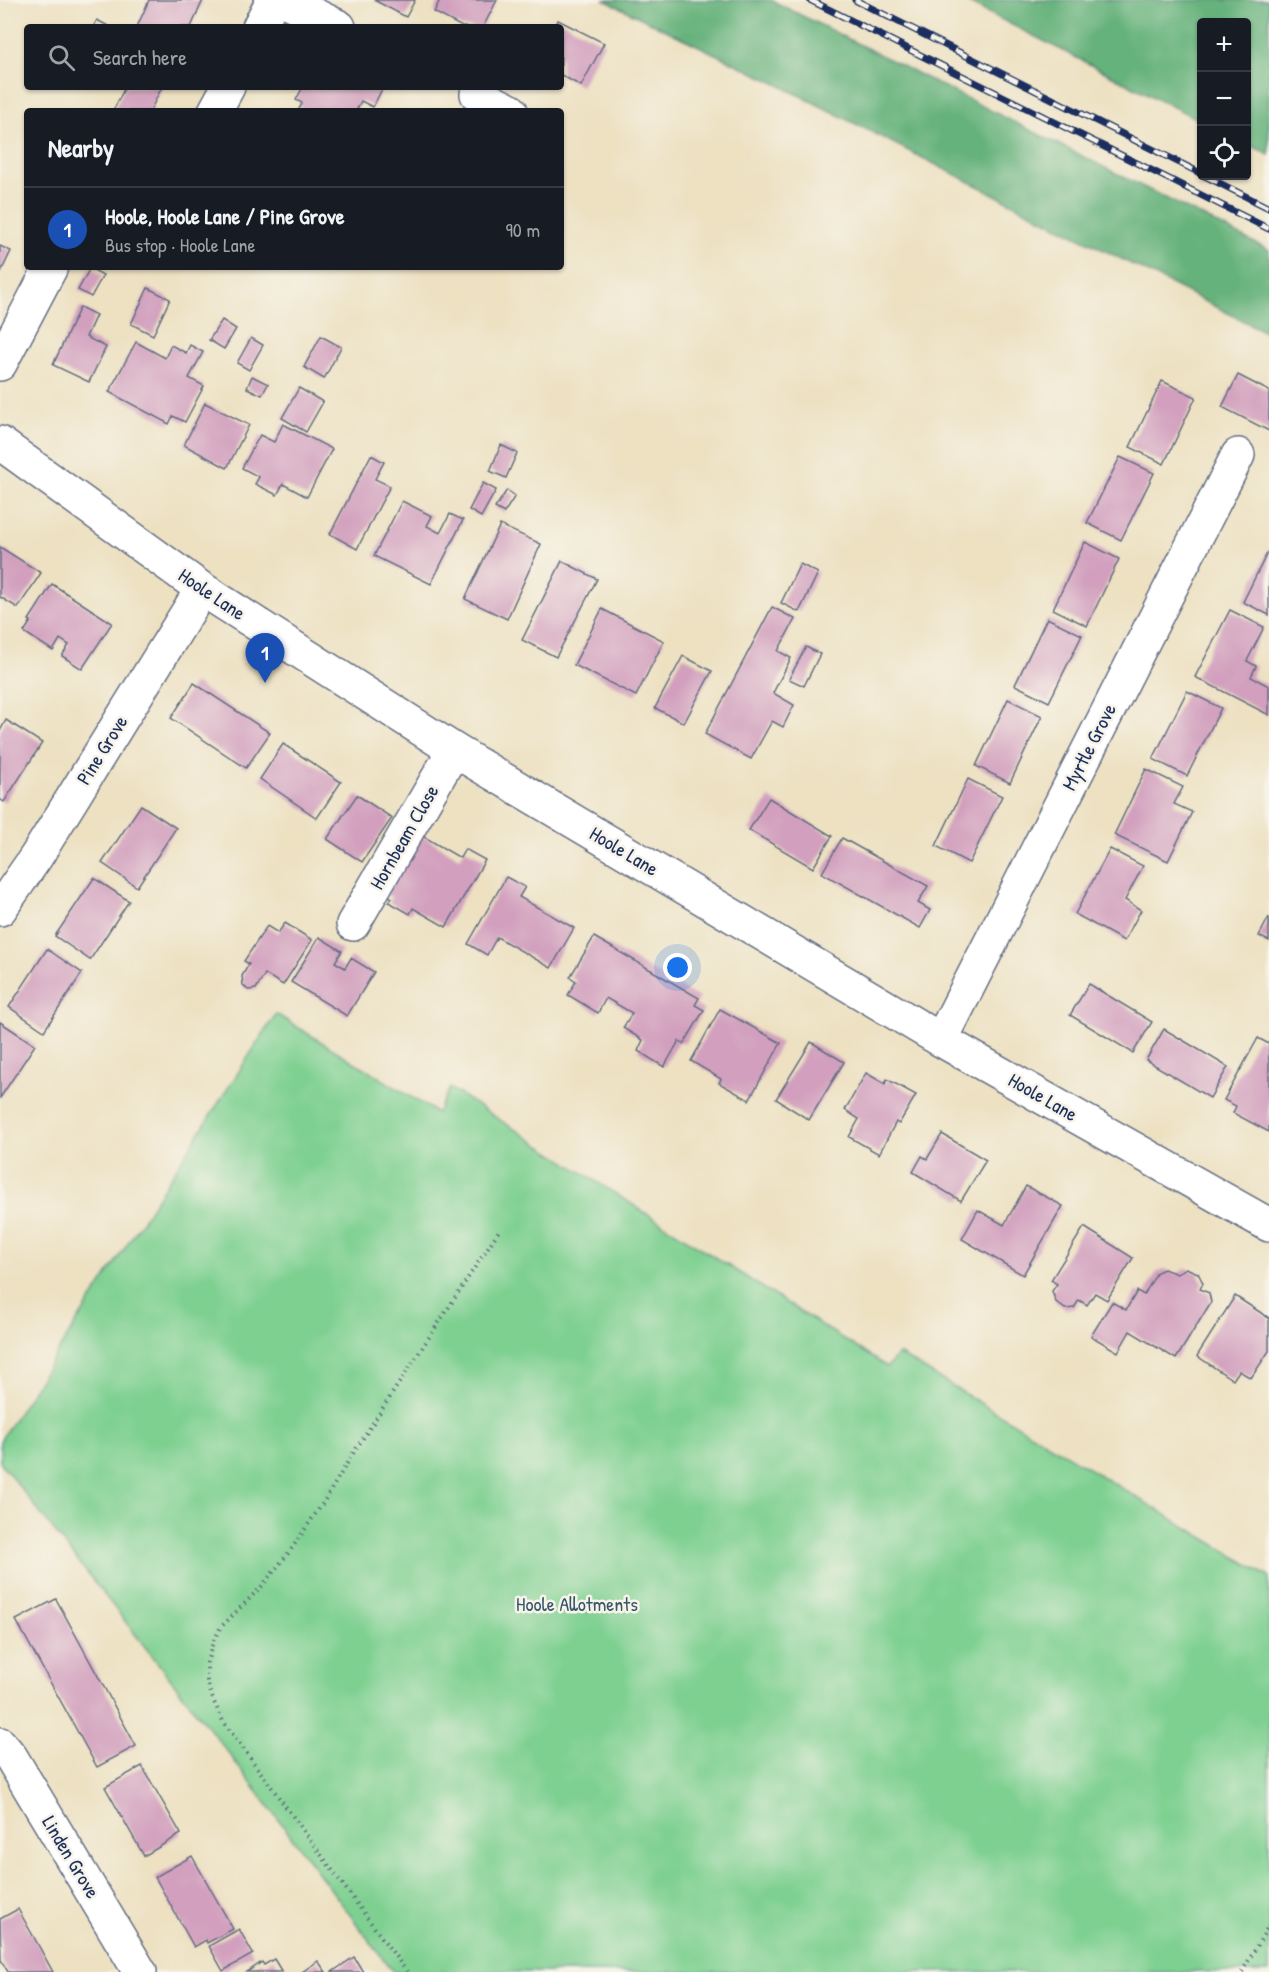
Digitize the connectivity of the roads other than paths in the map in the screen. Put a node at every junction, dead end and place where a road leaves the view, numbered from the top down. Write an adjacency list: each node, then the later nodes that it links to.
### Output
1 (273, 0): 3 (street)
2 (284, 0): 4 (street)
3 (261, 24)
4 (333, 24)
5 (226, 90): 7 (street)
6 (476, 90): 8 (street)
7 (217, 108)
8 (506, 108)
9 (49, 270): 10 (street)
10 (0, 364)
11 (0, 442): 13 (street, Hoole Lane)
12 (1238, 455): 17 (street, Myrtle Grove)
13 (202, 589): 14 (street, Hoole Lane); 15 (street, Pine Grove)
14 (454, 750): 16 (street, Hornbeam Close); 17 (street, Hoole Lane)
15 (0, 909)
16 (353, 924)
17 (941, 1040): 18 (street, Hoole Lane)
18 (1269, 1225)
19 (0, 1744): 20 (street, Linden Grove)
20 (140, 1972)

